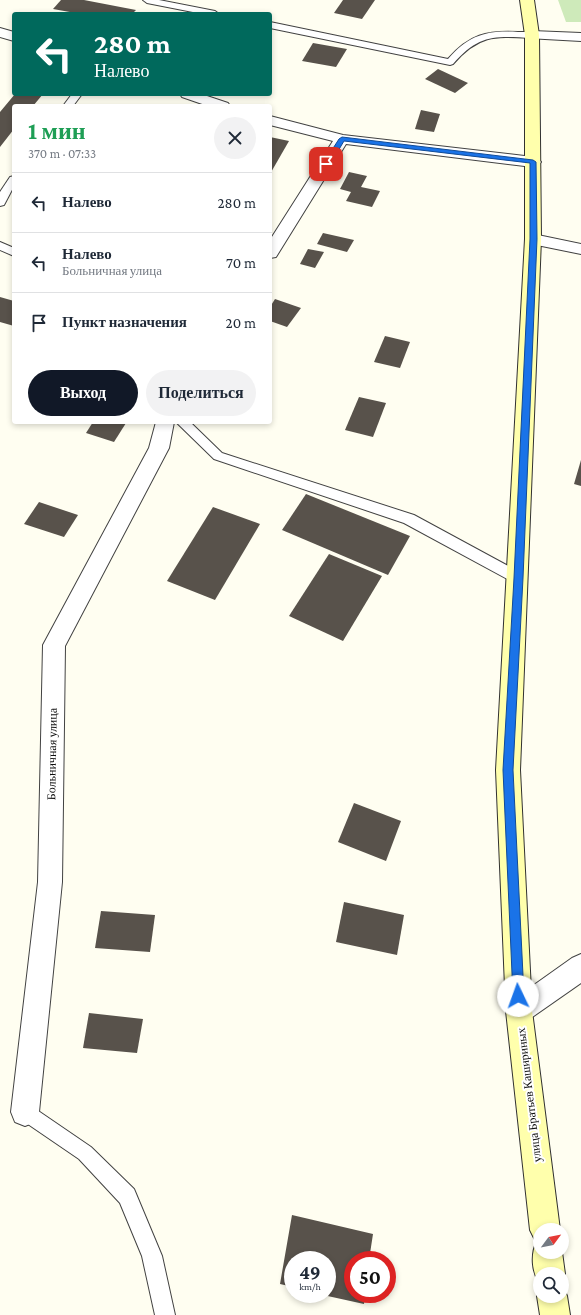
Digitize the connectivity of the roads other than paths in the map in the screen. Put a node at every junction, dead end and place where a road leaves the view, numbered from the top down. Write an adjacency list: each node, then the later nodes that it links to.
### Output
1 (147, 0): 3 (lane)
2 (527, 0): 6 (main road, улица Братьев Кашириных)
3 (205, 12)
4 (272, 25): 6 (lane)
5 (0, 32): 7 (street)
6 (532, 35): 8 (street); 13 (main road, улица Братьев Кашириных)
7 (12, 36)
8 (581, 37)
9 (193, 96): 10 (street)
10 (217, 104)
11 (272, 121): 12 (street)
12 (342, 139): 13 (street); 19 (street)
13 (533, 162): 17 (main road, улица Братьев Кашириных)
14 (12, 180): 15 (lane)
15 (3, 187): 16 (lane)
16 (0, 203)
17 (533, 239): 20 (street); 24 (main road, улица Братьев Кашириных)
18 (0, 245): 21 (lane)
19 (272, 249)
20 (581, 249)
21 (12, 252)
22 (165, 424): 27 (street, Больничная улица)
23 (184, 424): 24 (lane)
24 (518, 578): 26 (main road, улица Братьев Кашириных)
25 (581, 967): 26 (street)
26 (519, 1011): 28 (main road, улица Братьев Кашириных)
27 (25, 1112): 30 (lane)
28 (544, 1223)
29 (553, 1303): 31 (main road)
30 (166, 1315)
31 (555, 1315)

